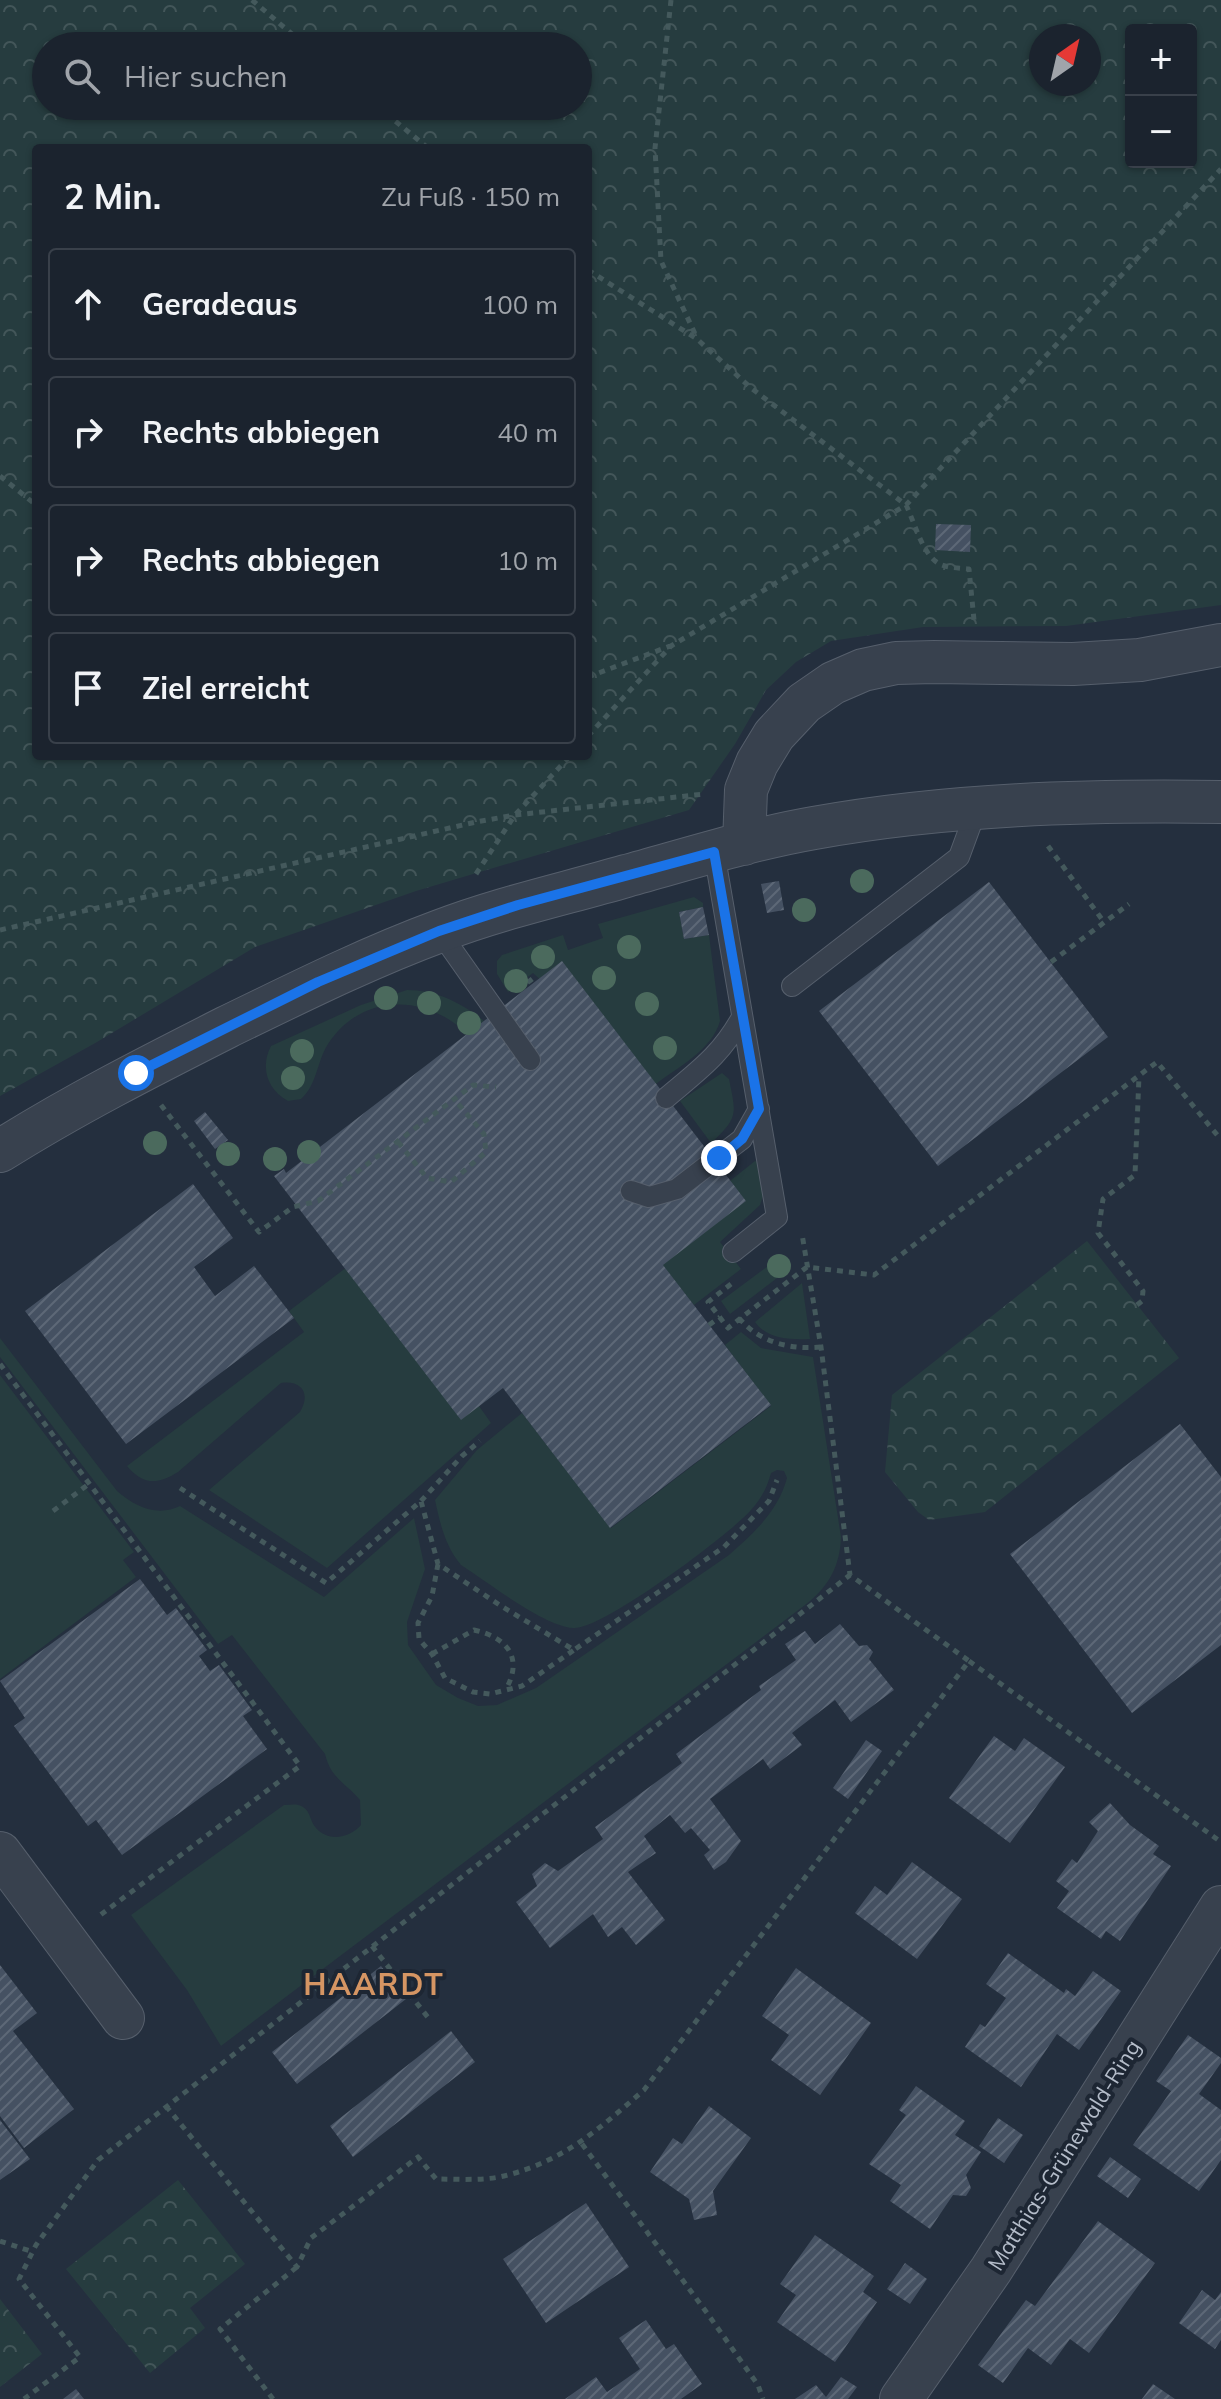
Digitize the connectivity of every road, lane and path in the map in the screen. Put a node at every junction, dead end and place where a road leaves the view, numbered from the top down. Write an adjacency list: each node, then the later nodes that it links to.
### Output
1 (252, 0): 3 (path)
2 (671, 0): 8 (path)
3 (290, 32)
4 (394, 120): 5 (path)
5 (423, 144)
6 (1221, 169): 11 (path)
7 (592, 273): 8 (path)
8 (697, 339): 11 (path)
9 (0, 476): 10 (path)
10 (32, 502)
11 (906, 505): 12 (path); 14 (path)
12 (969, 569)
13 (1221, 645): 18 (street)
14 (671, 646): 15 (path); 16 (path)
15 (592, 676)
16 (592, 732)
17 (566, 760): 22 (path)
18 (746, 790): 22 (path); 23 (street)
19 (1221, 802): 20 (street)
20 (1019, 806): 21 (street); 25 (path)
21 (977, 808): 23 (street); 30 (lane)
22 (515, 815): 26 (path)
23 (729, 848): 27 (street); 32 (lane)
24 (1129, 904): 25 (path)
25 (1104, 922): 28 (path)
26 (0, 930)
27 (439, 931): 33 (lane); 34 (street)
28 (1051, 962)
29 (536, 976): 31 (path)
30 (792, 986)
31 (513, 994)
32 (742, 1017): 37 (lane); 39 (lane)
33 (530, 1060)
34 (136, 1073): 41 (path); 42 (street)
35 (1139, 1076): 40 (path); 46 (path); 48 (path)
36 (496, 1087): 38 (path)
37 (666, 1098)
38 (454, 1099): 41 (path); 41 (path)
39 (759, 1109): 43 (lane); 44 (lane)
40 (1218, 1136)
41 (398, 1142)
42 (0, 1151)
43 (631, 1191)
44 (733, 1252)
45 (722, 1291): 47 (path)
46 (1137, 1305)
47 (720, 1317): 48 (path); 49 (path)
48 (739, 1318): 50 (path)
49 (709, 1325)
50 (821, 1347)
51 (0, 1364): 54 (path)
52 (480, 1441): 56 (path)
53 (777, 1480): 59 (path)
54 (90, 1483): 57 (path); 66 (path)
55 (180, 1488): 56 (path)
56 (421, 1501): 58 (path)
57 (53, 1511)
58 (438, 1564): 59 (path); 60 (path)
59 (574, 1650): 62 (path)
60 (432, 1654): 62 (path); 62 (path)
61 (969, 1661): 63 (path); 67 (path); 71 (path)
62 (505, 1690)
63 (1221, 1842)
64 (0, 1853): 66 (street)
65 (1221, 1907): 78 (street, Matthias-Grünewald-Ring)
66 (66, 1941): 68 (street)
67 (372, 1946): 69 (path); 70 (path)
68 (123, 2018)
69 (430, 2020)
70 (166, 2106): 73 (path); 74 (path)
71 (582, 2144): 74 (path); 77 (path)
72 (0, 2241): 73 (path)
73 (33, 2252): 75 (path)
74 (297, 2267): 76 (path)
75 (24, 2399)
76 (273, 2399)
77 (763, 2399)
78 (901, 2399)

